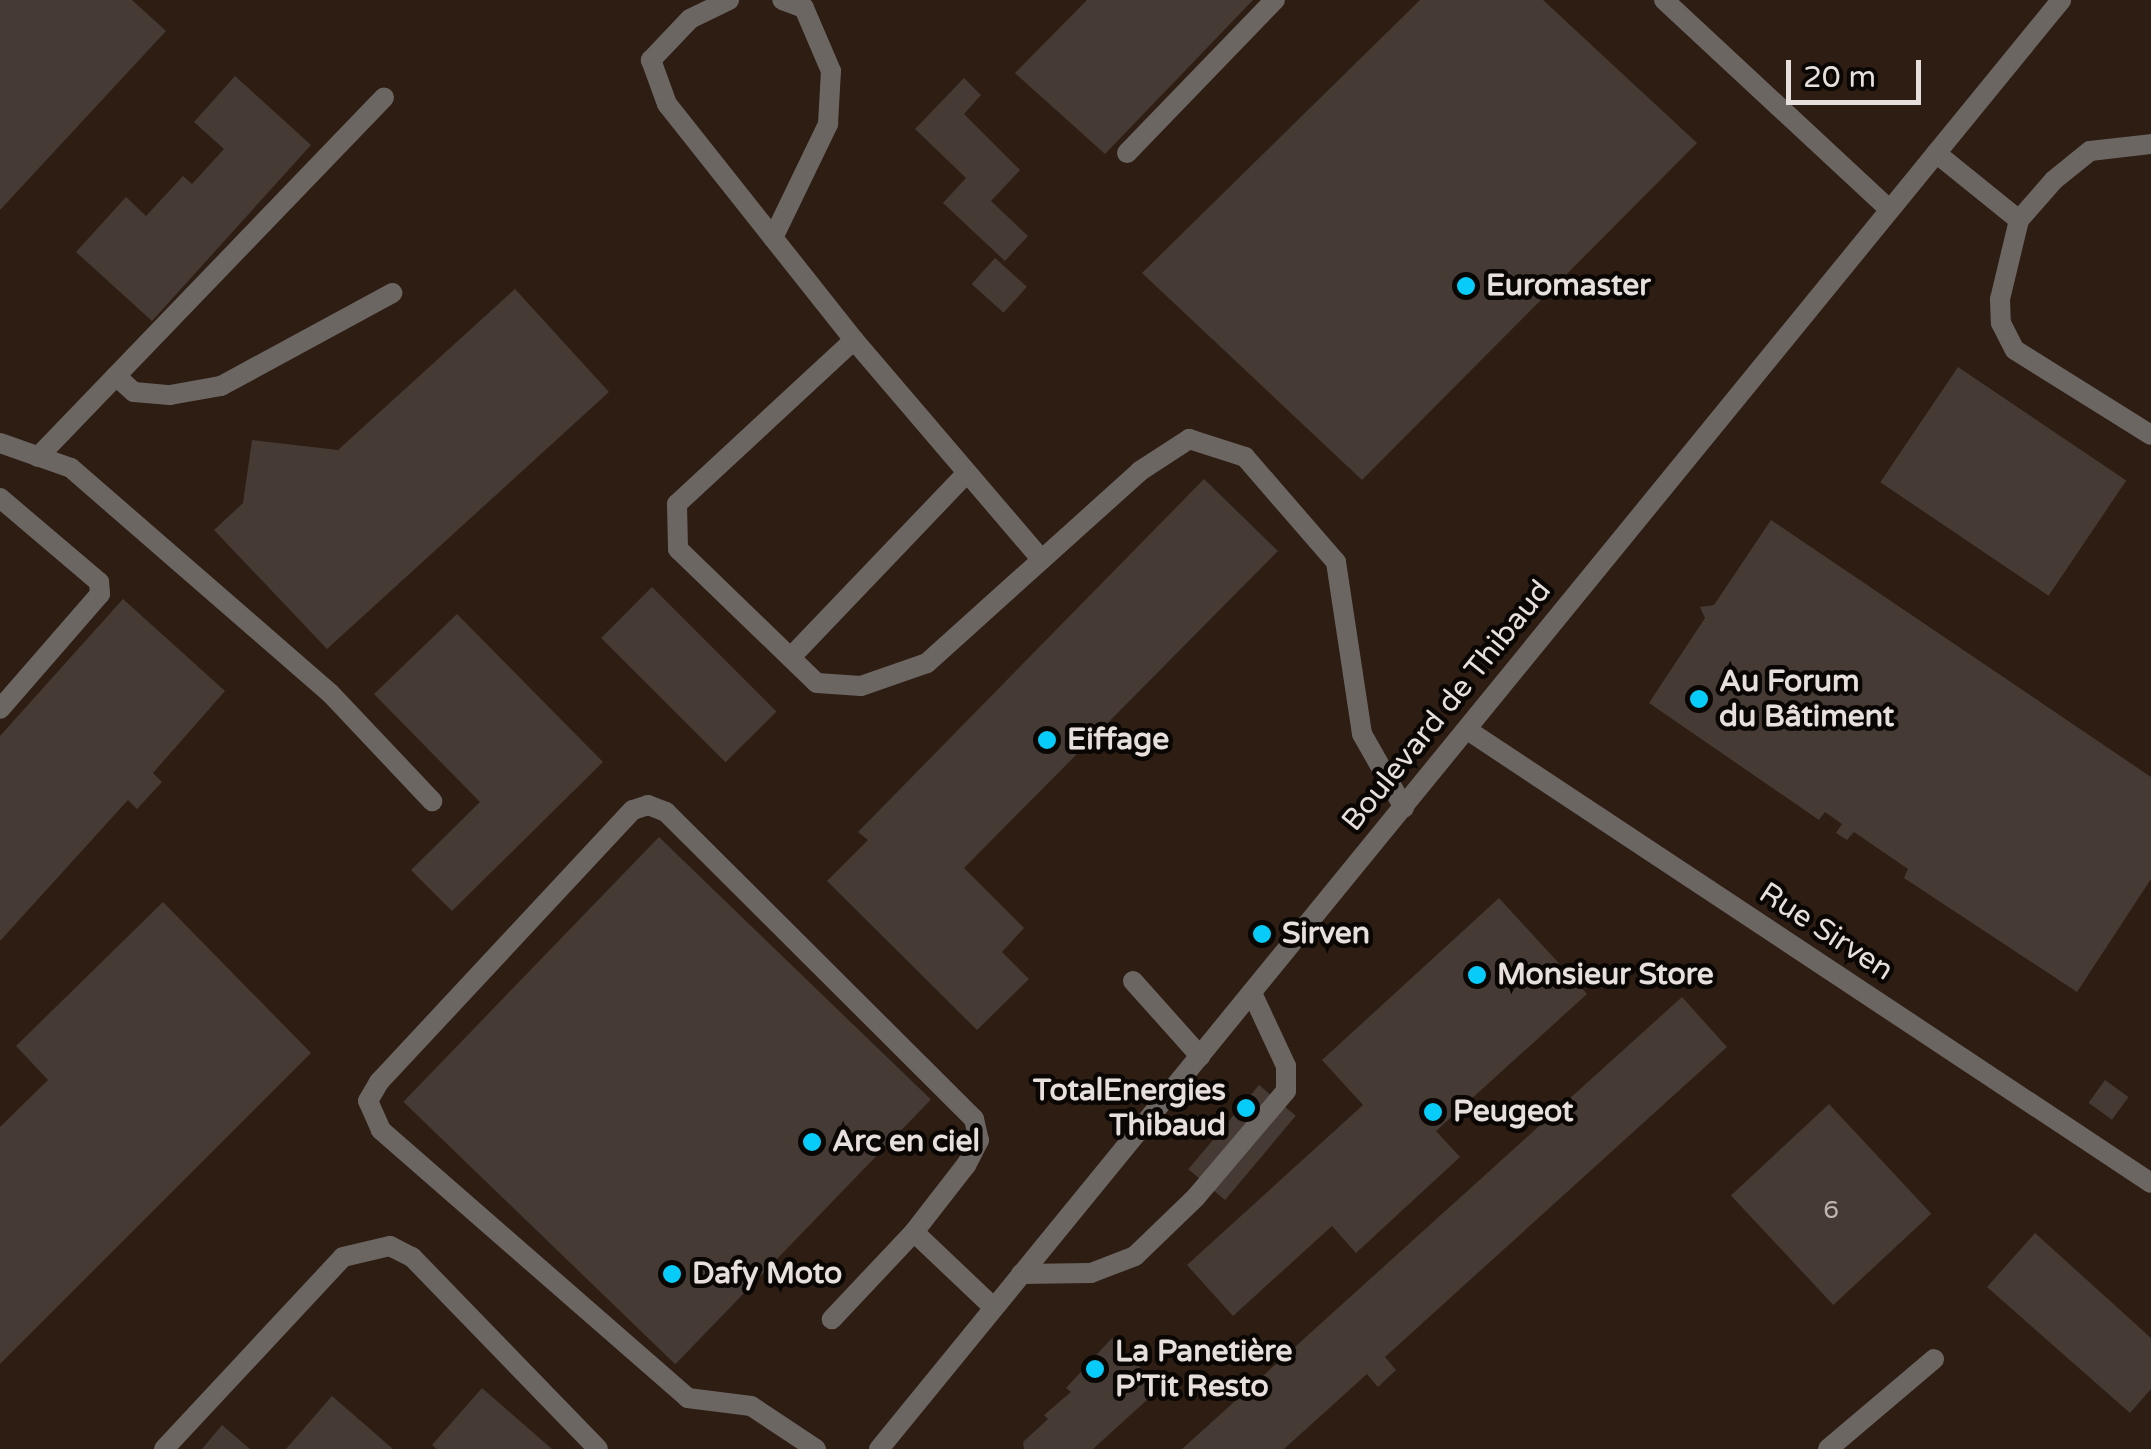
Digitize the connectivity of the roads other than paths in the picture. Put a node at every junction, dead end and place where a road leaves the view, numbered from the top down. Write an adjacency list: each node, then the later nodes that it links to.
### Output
1 (729, 0): 12 (street)
2 (782, 0): 12 (street)
3 (1275, 0): 8 (street)
4 (1664, 0): 10 (street)
5 (2061, 0): 9 (street, Boulevard de Thibaud)
6 (384, 97): 15 (street)
7 (2151, 144): 11 (street)
8 (1127, 153)
9 (1936, 153): 10 (street, Boulevard de Thibaud); 11 (street)
10 (1889, 209): 24 (street, Boulevard de Thibaud)
11 (2019, 220): 16 (street)
12 (773, 238): 14 (street)
13 (392, 292): 15 (street)
14 (854, 340): 19 (street); 22 (street)
15 (116, 376): 18 (street)
16 (2151, 435)
17 (0, 444): 18 (street)
18 (38, 456): 25 (street)
19 (968, 473): 21 (street); 22 (street)
20 (0, 498): 23 (street)
21 (1042, 560): 22 (street); 26 (street)
22 (791, 658)
23 (0, 709)
24 (1469, 731): 26 (street, Boulevard de Thibaud); 30 (street, Rue Sirven)
25 (432, 801)
26 (1404, 808): 28 (street, Boulevard de Thibaud)
27 (1133, 981): 29 (street)
28 (1252, 993): 29 (street, Boulevard de Thibaud); 32 (street)
29 (1200, 1056): 32 (street, Boulevard de Thibaud)
30 (2151, 1182)
31 (914, 1232): 33 (street); 34 (street); 38 (street)
32 (1022, 1274): 33 (street, Boulevard de Thibaud)
33 (994, 1308): 39 (street, Boulevard de Thibaud)
34 (832, 1319)
35 (1934, 1359): 40 (street)
36 (164, 1449): 37 (street)
37 (598, 1449)
38 (816, 1449)
39 (879, 1449)
40 (1828, 1449)

